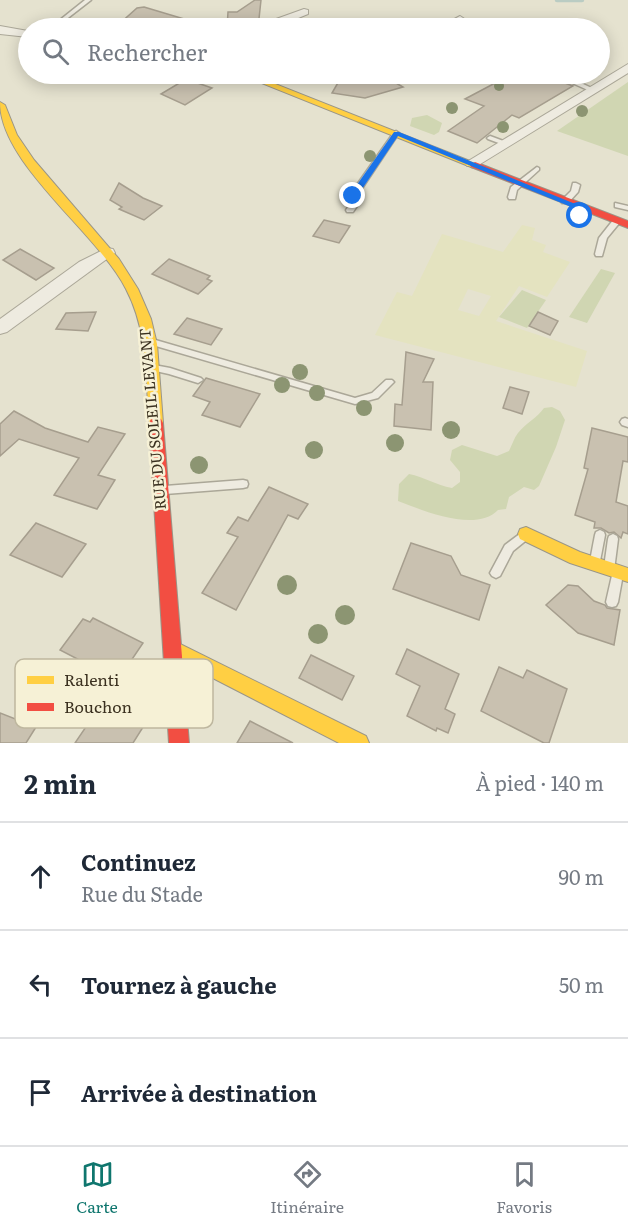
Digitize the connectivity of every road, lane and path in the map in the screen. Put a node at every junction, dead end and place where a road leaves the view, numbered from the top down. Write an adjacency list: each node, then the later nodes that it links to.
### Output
1 (88, 0): 3 (lane)
2 (304, 12): 4 (street)
3 (65, 18)
4 (286, 18)
5 (0, 30): 6 (street)
6 (18, 33)
7 (628, 68): 8 (street)
8 (610, 79)
9 (282, 84): 14 (street)
10 (579, 84): 12 (lane)
11 (602, 84): 12 (street)
12 (592, 90): 15 (street)
13 (0, 105): 27 (street, RUE DU SOLEIL LEVANT)
14 (396, 133): 15 (street); 23 (lane)
15 (472, 163): 17 (street)
16 (537, 169): 17 (lane)
17 (519, 183): 19 (lane); 20 (street)
18 (576, 185): 20 (lane)
19 (512, 197)
20 (565, 201): 24 (street)
21 (618, 205): 22 (lane)
22 (628, 208)
23 (350, 210)
24 (586, 210): 25 (lane); 26 (street)
25 (576, 223)
26 (622, 223): 28 (lane)
27 (107, 253): 29 (street); 30 (street, RUE DU SOLEIL LEVANT)
28 (599, 254)
29 (0, 328)
30 (150, 342): 31 (street, RUE DU SOLEIL LEVANT); 33 (lane)
31 (151, 368): 32 (lane); 35 (street, RUE DU SOLEIL LEVANT)
32 (198, 380)
33 (388, 382)
34 (243, 484): 35 (lane)
35 (159, 491): 43 (street, RUE DU SOLEIL LEVANT)
36 (526, 534): 39 (street); 41 (lane)
37 (600, 535): 39 (lane)
38 (613, 539): 40 (lane)
39 (594, 566): 40 (street)
40 (618, 572): 42 (lane)
41 (496, 573)
42 (612, 602)
43 (174, 648): 44 (street, RUE DU SOLEIL LEVANT); 45 (street)
44 (175, 659)
45 (195, 659)
46 (213, 668): 49 (street)
47 (178, 728): 48 (street, RUE DU SOLEIL LEVANT)
48 (179, 743)
49 (359, 743)

